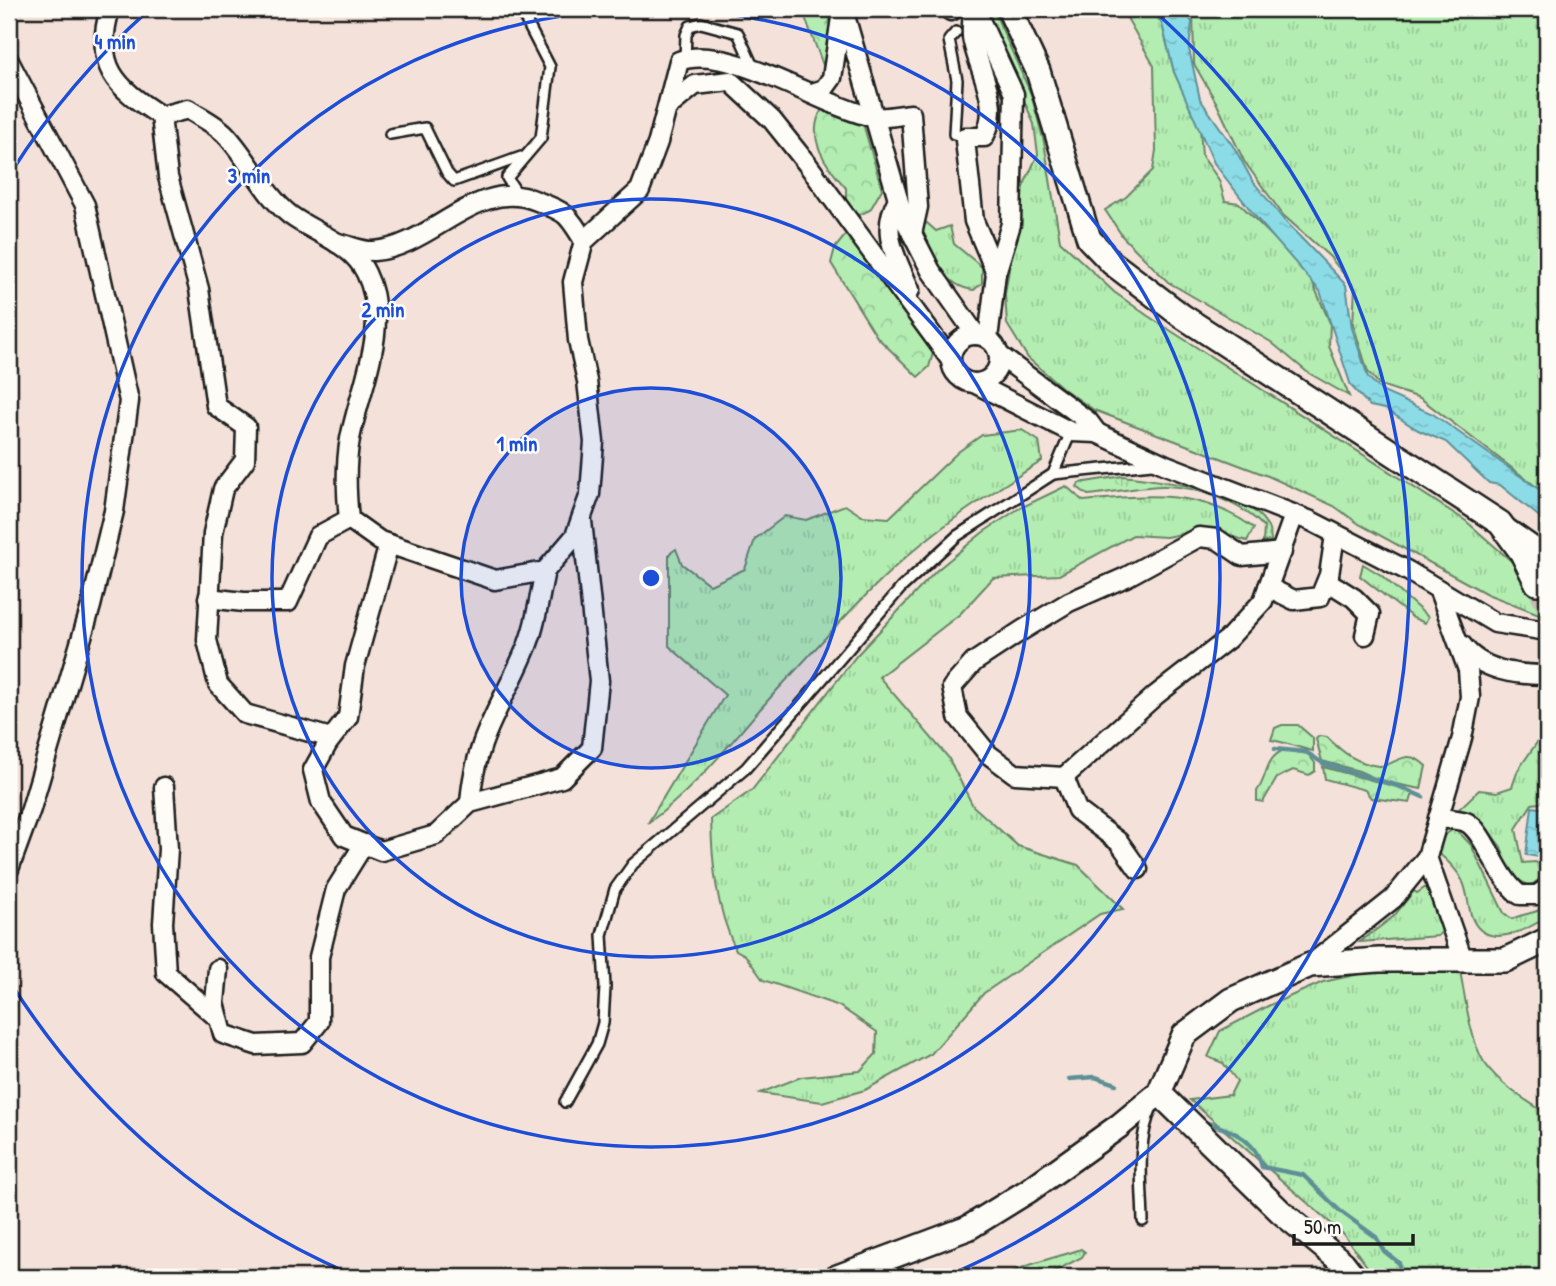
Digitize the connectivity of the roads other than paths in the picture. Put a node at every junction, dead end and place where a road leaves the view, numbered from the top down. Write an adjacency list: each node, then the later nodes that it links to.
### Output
1 (110, 9): 12 (street)
2 (520, 9): 16 (lane)
3 (843, 9): 10 (street); 13 (street)
4 (974, 9): 15 (street); 25 (street)
5 (1009, 9): 38 (street)
6 (956, 32): 15 (lane)
7 (685, 58): 9 (street); 9 (lane); 11 (street)
8 (9, 61): 60 (street)
9 (756, 72): 10 (street)
10 (812, 93): 13 (street)
11 (668, 107): 23 (street); 26 (street)
12 (161, 116): 24 (street); 48 (street)
13 (874, 117): 17 (street); 18 (street)
14 (390, 134): 16 (lane)
15 (965, 136): 25 (street)
16 (526, 155): 19 (lane)
17 (915, 163): 18 (street); 20 (street)
18 (890, 166): 21 (street)
19 (518, 195): 23 (street); 24 (street)
20 (918, 197): 21 (street); 22 (street)
21 (898, 199): 22 (street); 26 (street)
22 (912, 234): 27 (street)
23 (584, 241): 36 (street)
24 (338, 243): 37 (street)
25 (996, 273): 27 (street)
26 (934, 336): 29 (street)
27 (982, 337): 28 (street); 29 (street)
28 (999, 355): 30 (street); 32 (street)
29 (950, 359): 30 (street)
30 (974, 383): 31 (street)
31 (1071, 432): 32 (street); 34 (lane)
32 (1097, 433): 33 (street)
33 (1166, 465): 34 (lane); 35 (street)
34 (1053, 474): 69 (lane)
35 (1294, 514): 39 (street); 41 (street)
36 (581, 518): 43 (street); 56 (street)
37 (349, 519): 40 (street); 48 (street)
38 (1500, 523): 42 (street); 45 (street)
39 (1335, 535): 44 (street); 47 (street)
40 (389, 544): 43 (street); 53 (street)
41 (1282, 552): 46 (street); 54 (street)
42 (1547, 555)
43 (545, 571): 56 (street)
44 (1327, 581): 46 (street); 50 (street)
45 (1537, 583)
46 (1268, 587): 54 (street)
47 (1439, 591): 49 (street); 51 (street)
48 (208, 598): 53 (street)
49 (1547, 631)
50 (1365, 635)
51 (1456, 636): 52 (street); 57 (street)
52 (1547, 675)
53 (331, 738): 58 (street)
54 (1064, 777): 61 (street)
55 (164, 787): 67 (street)
56 (470, 803): 58 (street)
57 (1438, 818): 59 (street); 62 (street)
58 (364, 844): 67 (street)
59 (1427, 856): 64 (street); 65 (street)
60 (9, 869)
61 (1138, 869)
62 (1547, 888)
63 (1547, 940): 64 (street)
64 (1463, 960): 65 (street)
65 (1310, 964): 68 (street)
66 (218, 968): 67 (street)
67 (219, 1019)
68 (1159, 1093): 70 (lane); 71 (street); 72 (street)
69 (565, 1102)
70 (1143, 1221)
71 (836, 1277)
72 (1354, 1277)

